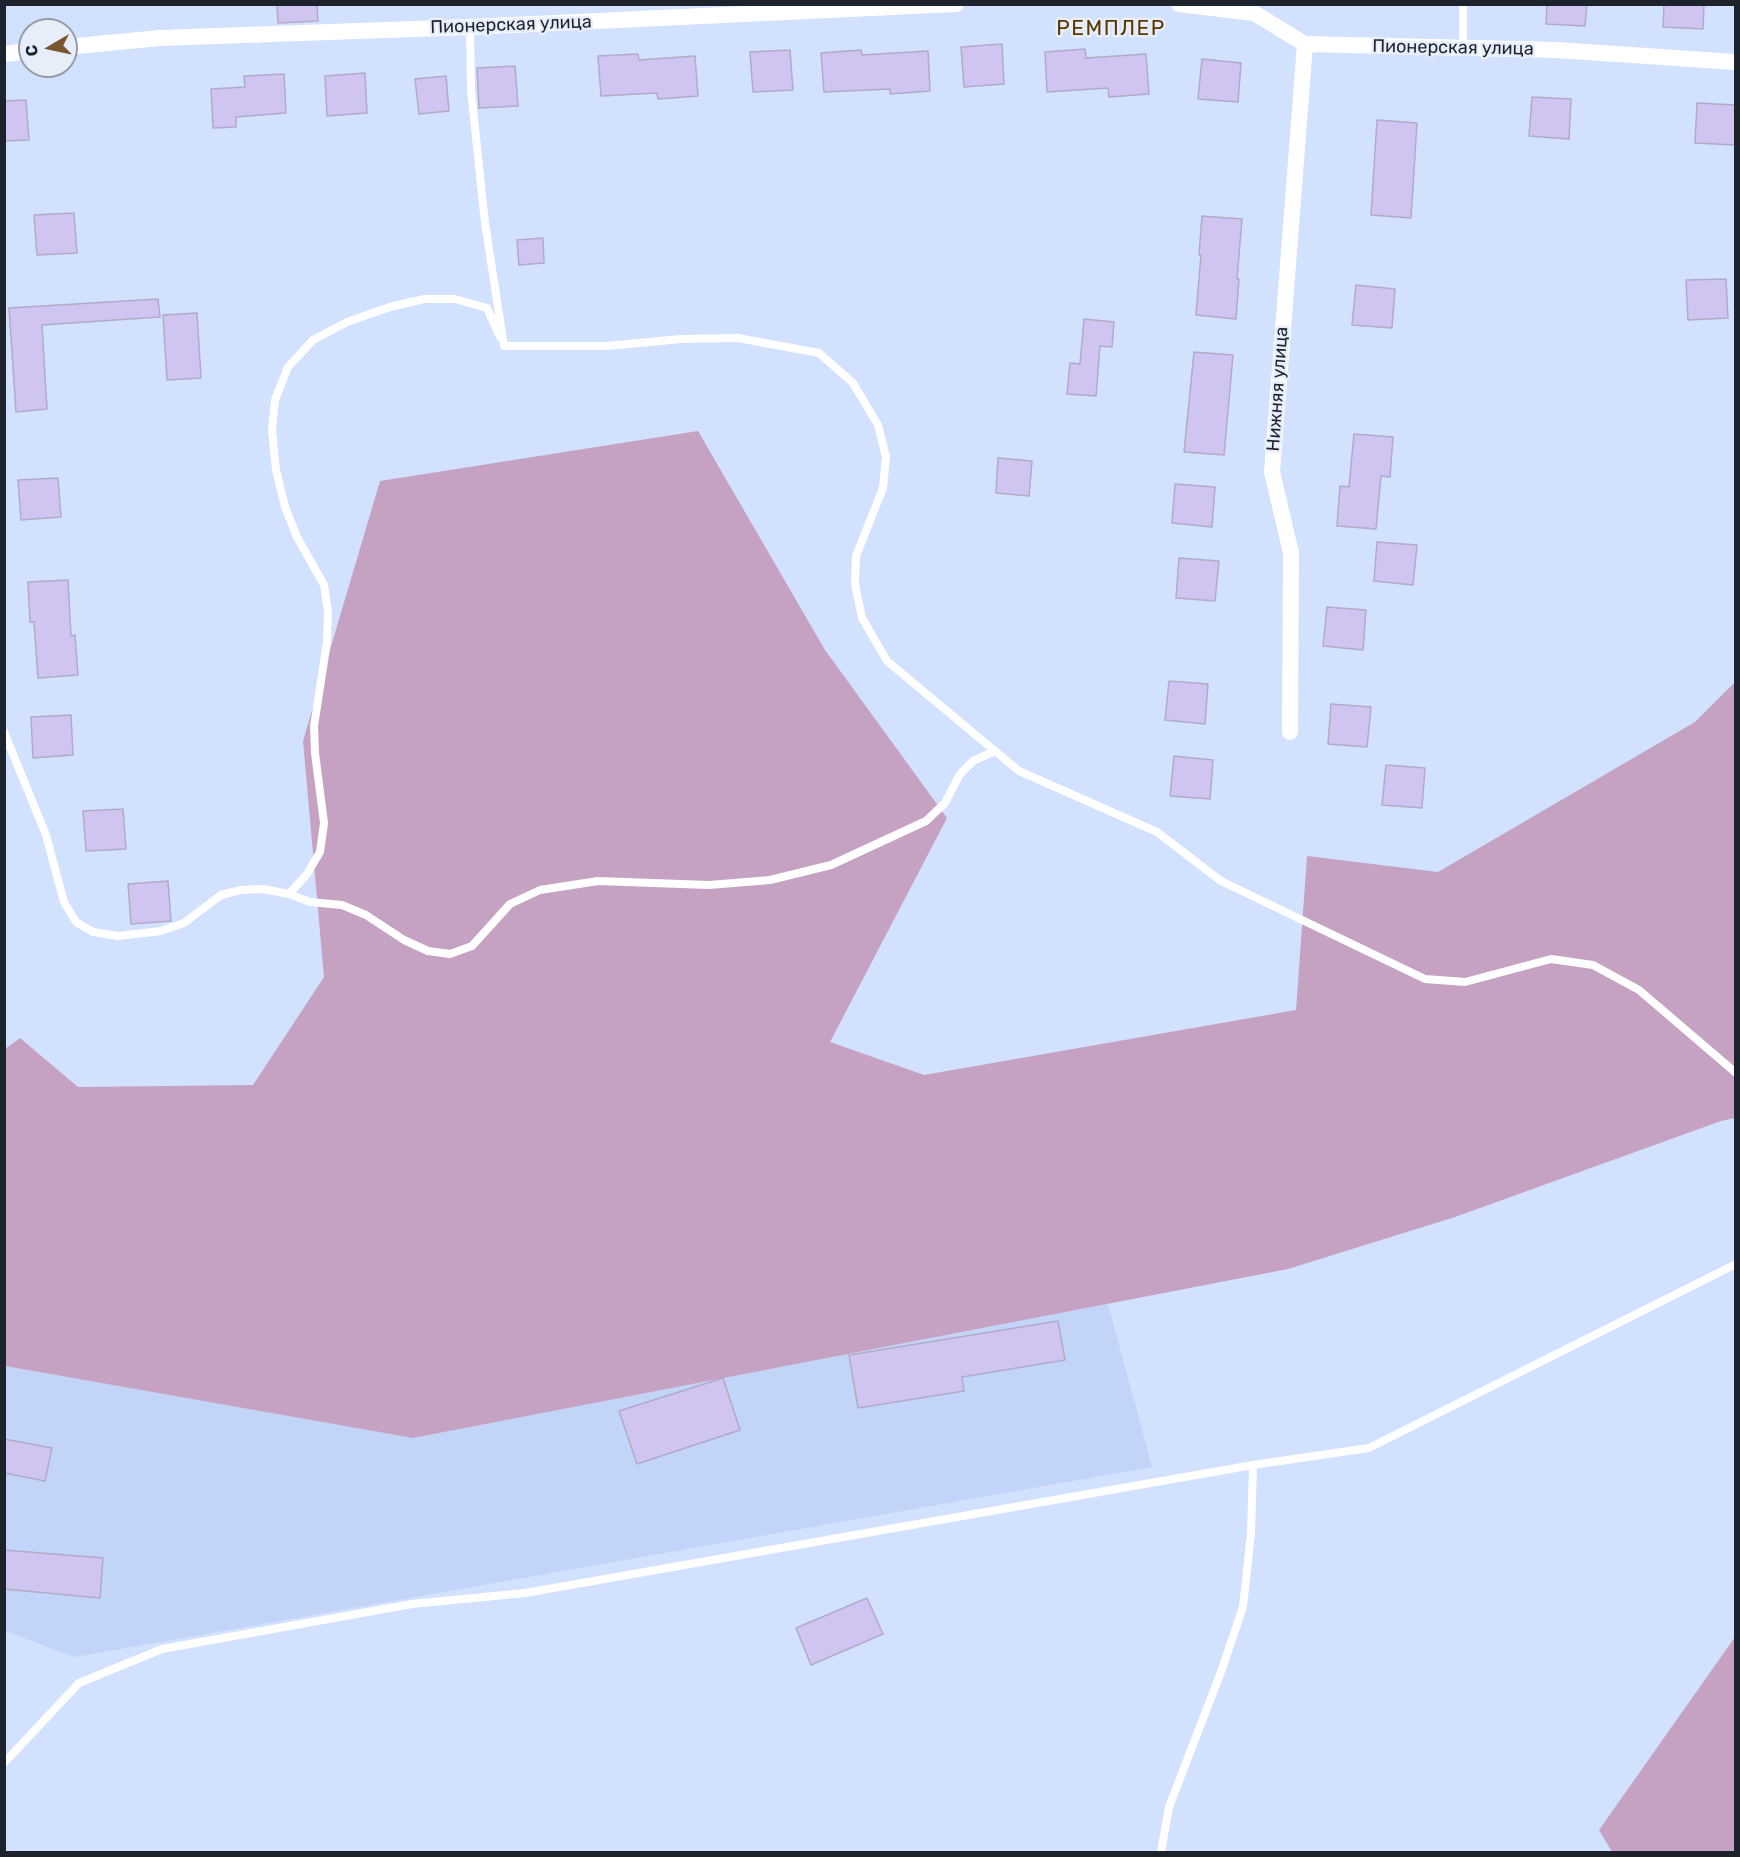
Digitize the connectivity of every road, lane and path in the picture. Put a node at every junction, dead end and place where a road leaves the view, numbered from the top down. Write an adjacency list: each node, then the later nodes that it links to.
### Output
1 (956, 4): 4 (street, Пионерская улица)
2 (1179, 4): 5 (street, Пионерская улица)
3 (1463, 4): 7 (lane)
4 (470, 27): 6 (street, Пионерская улица); 9 (lane)
5 (1305, 44): 7 (street, Пионерская улица); 11 (street, Нижняя улица)
6 (78, 46)
7 (1463, 48): 8 (street, Пионерская улица)
8 (1736, 62)
9 (504, 346): 12 (lane); 13 (lane)
10 (4, 732): 13 (lane)
11 (1290, 732)
12 (995, 751): 13 (lane); 14 (lane)
13 (289, 894)
14 (1736, 1073)
15 (1736, 1264): 16 (lane)
16 (1253, 1465): 17 (lane); 18 (lane)
17 (4, 1763)
18 (1161, 1852)

